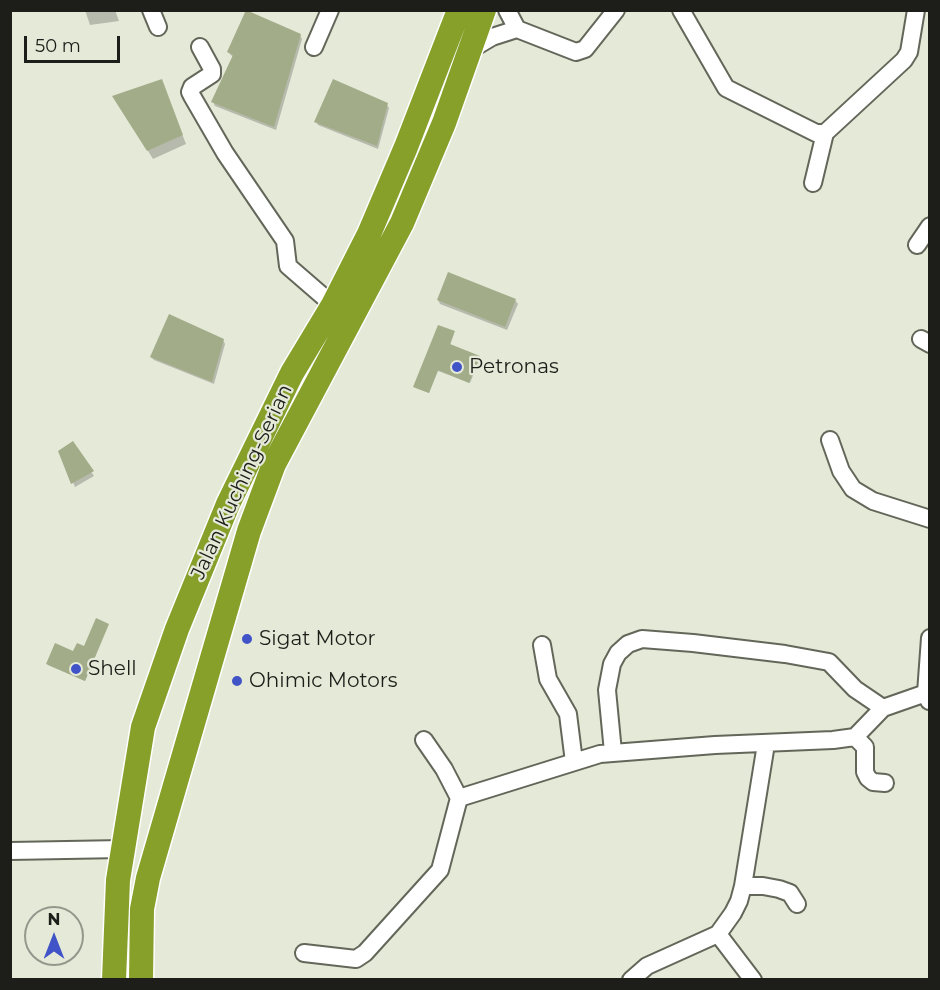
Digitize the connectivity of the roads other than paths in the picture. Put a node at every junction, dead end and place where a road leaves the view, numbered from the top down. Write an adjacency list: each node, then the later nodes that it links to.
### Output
1 (151, 10): 9 (street)
2 (459, 10): 18 (highway, Jalan Kuching-Serian)
3 (484, 10): 13 (highway, Jalan Kuching-Serian)
4 (507, 10): 10 (street)
5 (616, 10): 10 (street)
6 (681, 10): 14 (street)
7 (916, 10): 14 (street)
8 (329, 11): 12 (street)
9 (158, 27)
10 (518, 28): 13 (street)
11 (200, 47): 18 (street)
12 (314, 47)
13 (470, 50): 39 (highway, Jalan Kuching-Serian)
14 (825, 133): 15 (street)
15 (813, 183)
16 (930, 226): 17 (street)
17 (917, 245)
18 (333, 304): 32 (highway, Jalan Kuching-Serian)
19 (830, 440): 20 (street)
20 (930, 519)
21 (930, 638): 23 (street)
22 (542, 645): 29 (street)
23 (928, 698): 24 (street)
24 (883, 708): 25 (street); 28 (street)
25 (855, 736): 27 (street); 30 (street)
26 (424, 740): 31 (street)
27 (766, 744): 28 (street); 34 (street)
28 (613, 752): 29 (street)
29 (574, 762): 31 (street)
30 (885, 783)
31 (459, 798): 37 (street)
32 (123, 849): 33 (street); 38 (highway, Jalan Kuching-Serian)
33 (10, 851)
34 (743, 886): 35 (street); 36 (street)
35 (797, 904)
36 (718, 934): 40 (street); 41 (street)
37 (304, 953)
38 (114, 980)
39 (141, 980)
40 (631, 980)
41 (753, 980)

